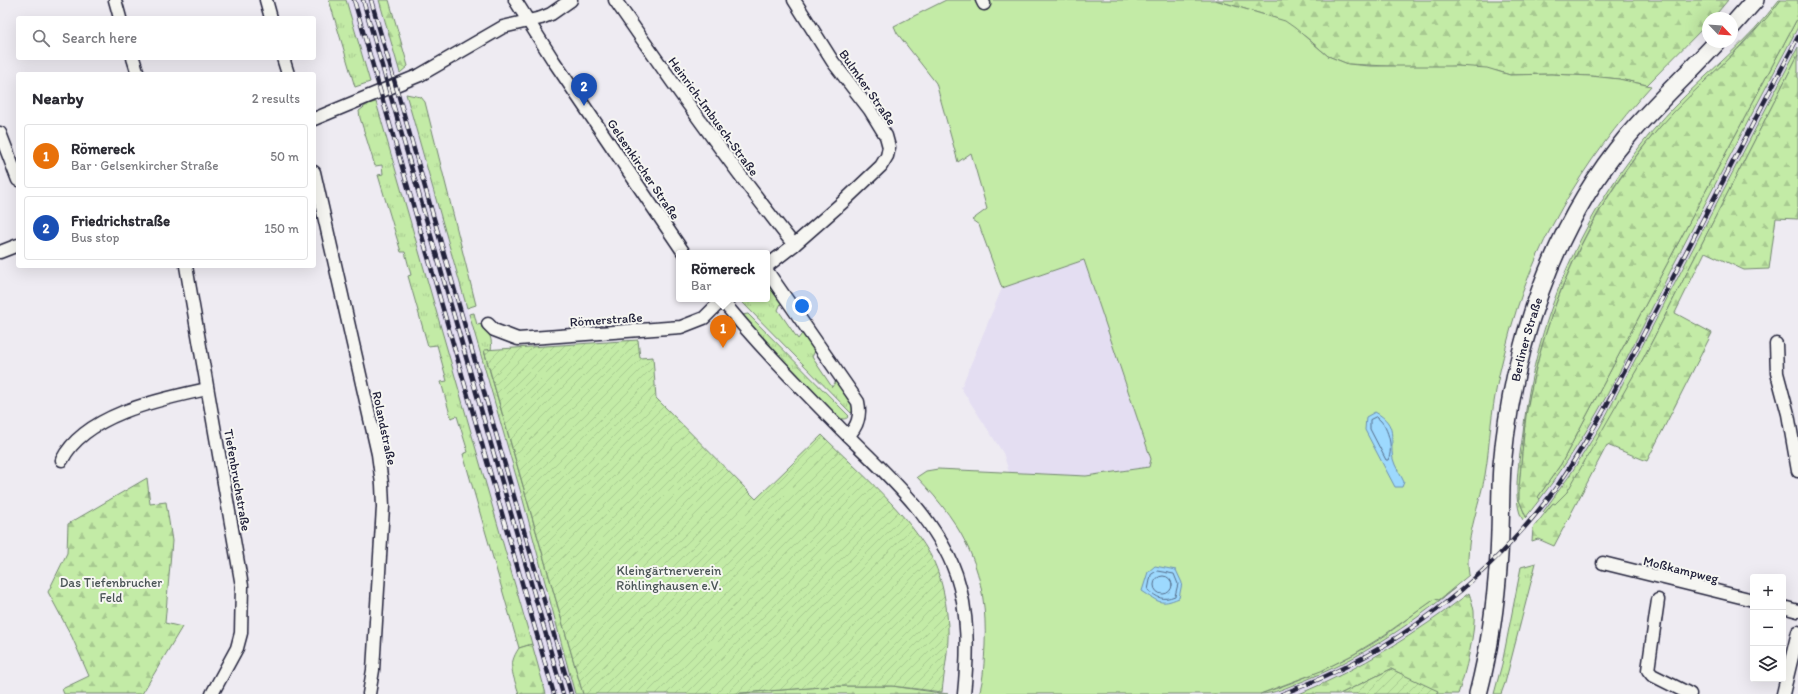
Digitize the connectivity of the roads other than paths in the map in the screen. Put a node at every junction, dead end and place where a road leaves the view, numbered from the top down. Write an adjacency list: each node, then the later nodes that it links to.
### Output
1 (114, 0): 8 (street)
2 (266, 0): 9 (street)
3 (515, 0): 11 (street, Gelsenkircher Straße)
4 (571, 0): 11 (street)
5 (615, 0): 22 (street, Heinrich-Imbusch-Straße)
6 (794, 0): 22 (street, Bulmker Straße)
7 (1755, 0): 10 (main road)
8 (119, 16)
9 (270, 16)
10 (1738, 19)
11 (528, 21): 17 (street); 23 (street, Gelsenkircher Straße)
12 (1711, 48): 45 (main road, Berliner Straße)
13 (134, 60): 15 (street)
14 (284, 60): 16 (street)
15 (137, 72)
16 (287, 72)
17 (316, 118)
18 (0, 133): 19 (street)
19 (16, 175)
20 (316, 181): 43 (street, Rolandstraße)
21 (16, 245): 24 (street)
22 (794, 245): 25 (street, Bulmker Straße)
23 (682, 250)
24 (0, 252)
25 (770, 264)
26 (186, 268): 32 (street, Tiefenbruchstraße)
27 (770, 275): 33 (street)
28 (719, 302): 30 (street, Römerstraße)
29 (725, 302): 33 (street)
30 (488, 324)
31 (1776, 344): 35 (street)
32 (207, 389): 34 (street); 42 (street, Tiefenbruchstraße)
33 (848, 436): 44 (street)
34 (62, 460)
35 (1798, 471)
36 (1603, 563): 37 (street, Moßkampweg)
37 (1750, 599)
38 (1658, 600): 46 (street)
39 (1786, 608): 40 (street)
40 (1798, 611)
41 (1798, 632): 47 (street)
42 (212, 694)
43 (369, 694)
44 (964, 694)
45 (1478, 694)
46 (1690, 694)
47 (1783, 694)

